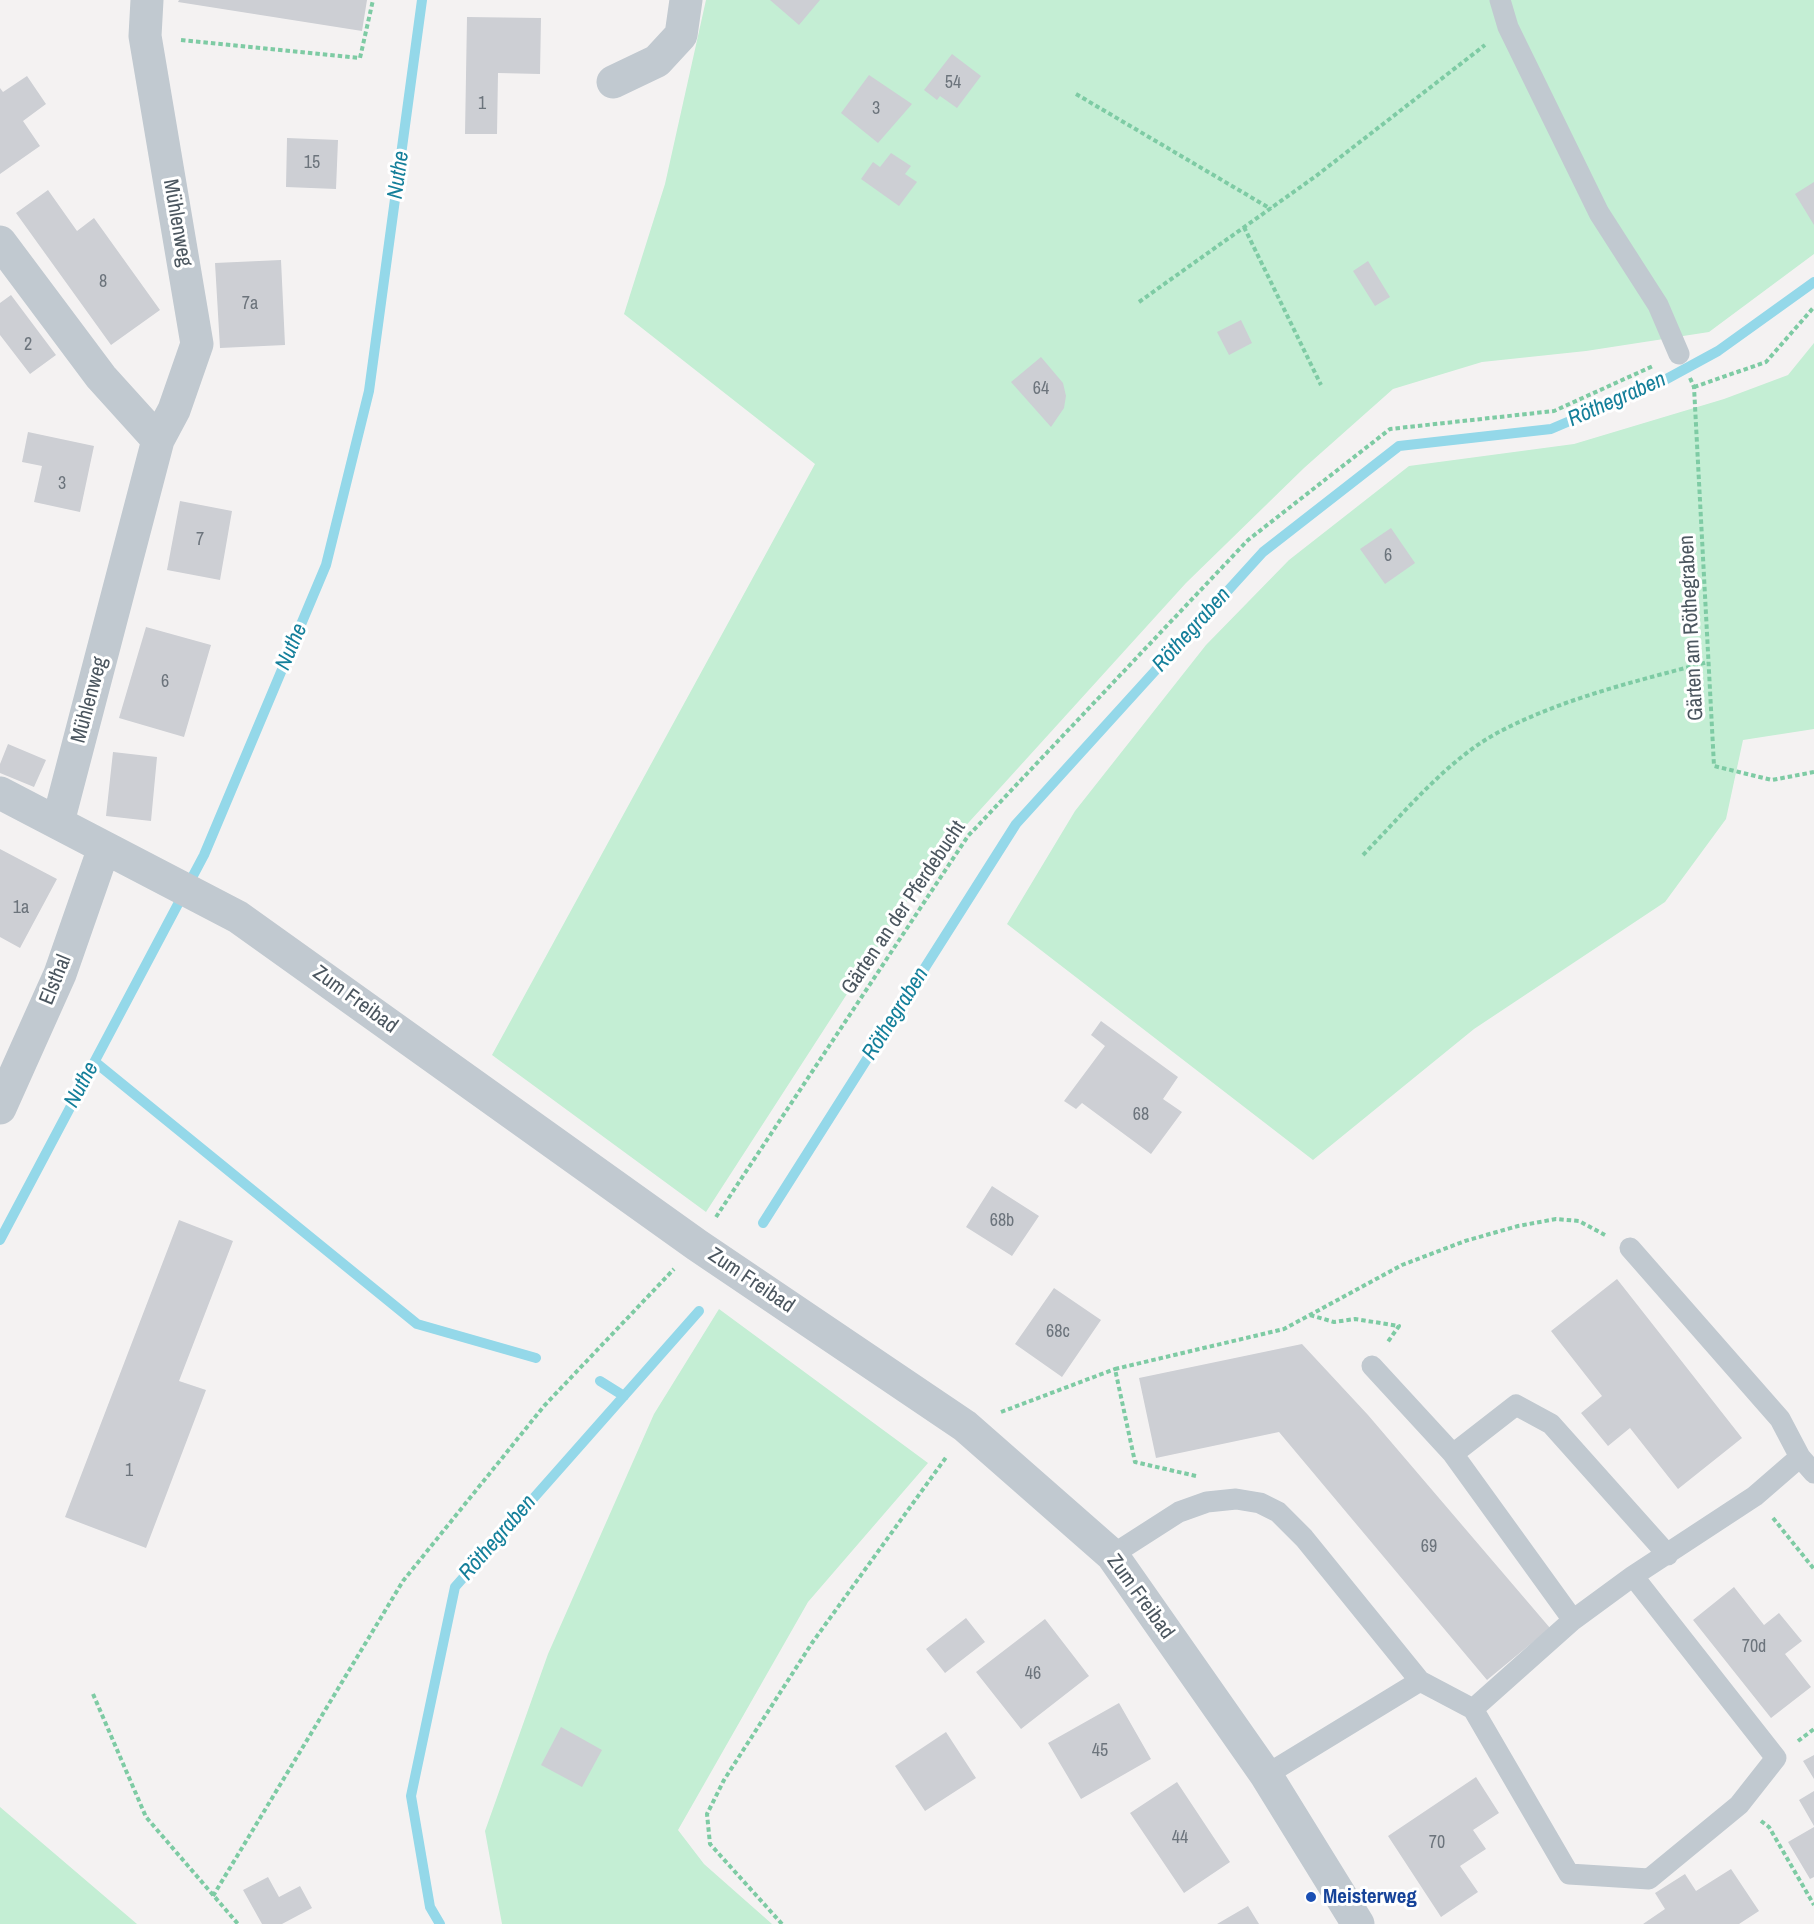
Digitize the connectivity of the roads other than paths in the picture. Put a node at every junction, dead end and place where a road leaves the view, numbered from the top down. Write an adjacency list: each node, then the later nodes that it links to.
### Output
1 (147, 0): 7 (street, Mühlenweg)
2 (686, 0): 4 (street)
3 (1500, 0): 6 (lane)
4 (613, 82)
5 (0, 242): 7 (street)
6 (1679, 354)
7 (158, 440): 9 (street, Mühlenweg)
8 (0, 793): 9 (street, Zum Freibad)
9 (58, 822): 10 (street, Zum Freibad)
10 (104, 848): 11 (street, Elsthal); 16 (street, Zum Freibad)
11 (0, 1108)
12 (1630, 1248): 15 (lane)
13 (1372, 1366): 14 (lane)
14 (1453, 1454): 17 (lane); 19 (lane)
15 (1807, 1465): 17 (lane)
16 (1112, 1555): 20 (lane); 22 (street, Zum Freibad)
17 (1668, 1555): 18 (lane)
18 (1633, 1576): 19 (lane); 21 (lane)
19 (1573, 1620): 21 (lane)
20 (1420, 1681): 21 (lane); 22 (lane)
21 (1473, 1708)
22 (1266, 1775): 23 (street, Zum Freibad)
23 (1358, 1924)

